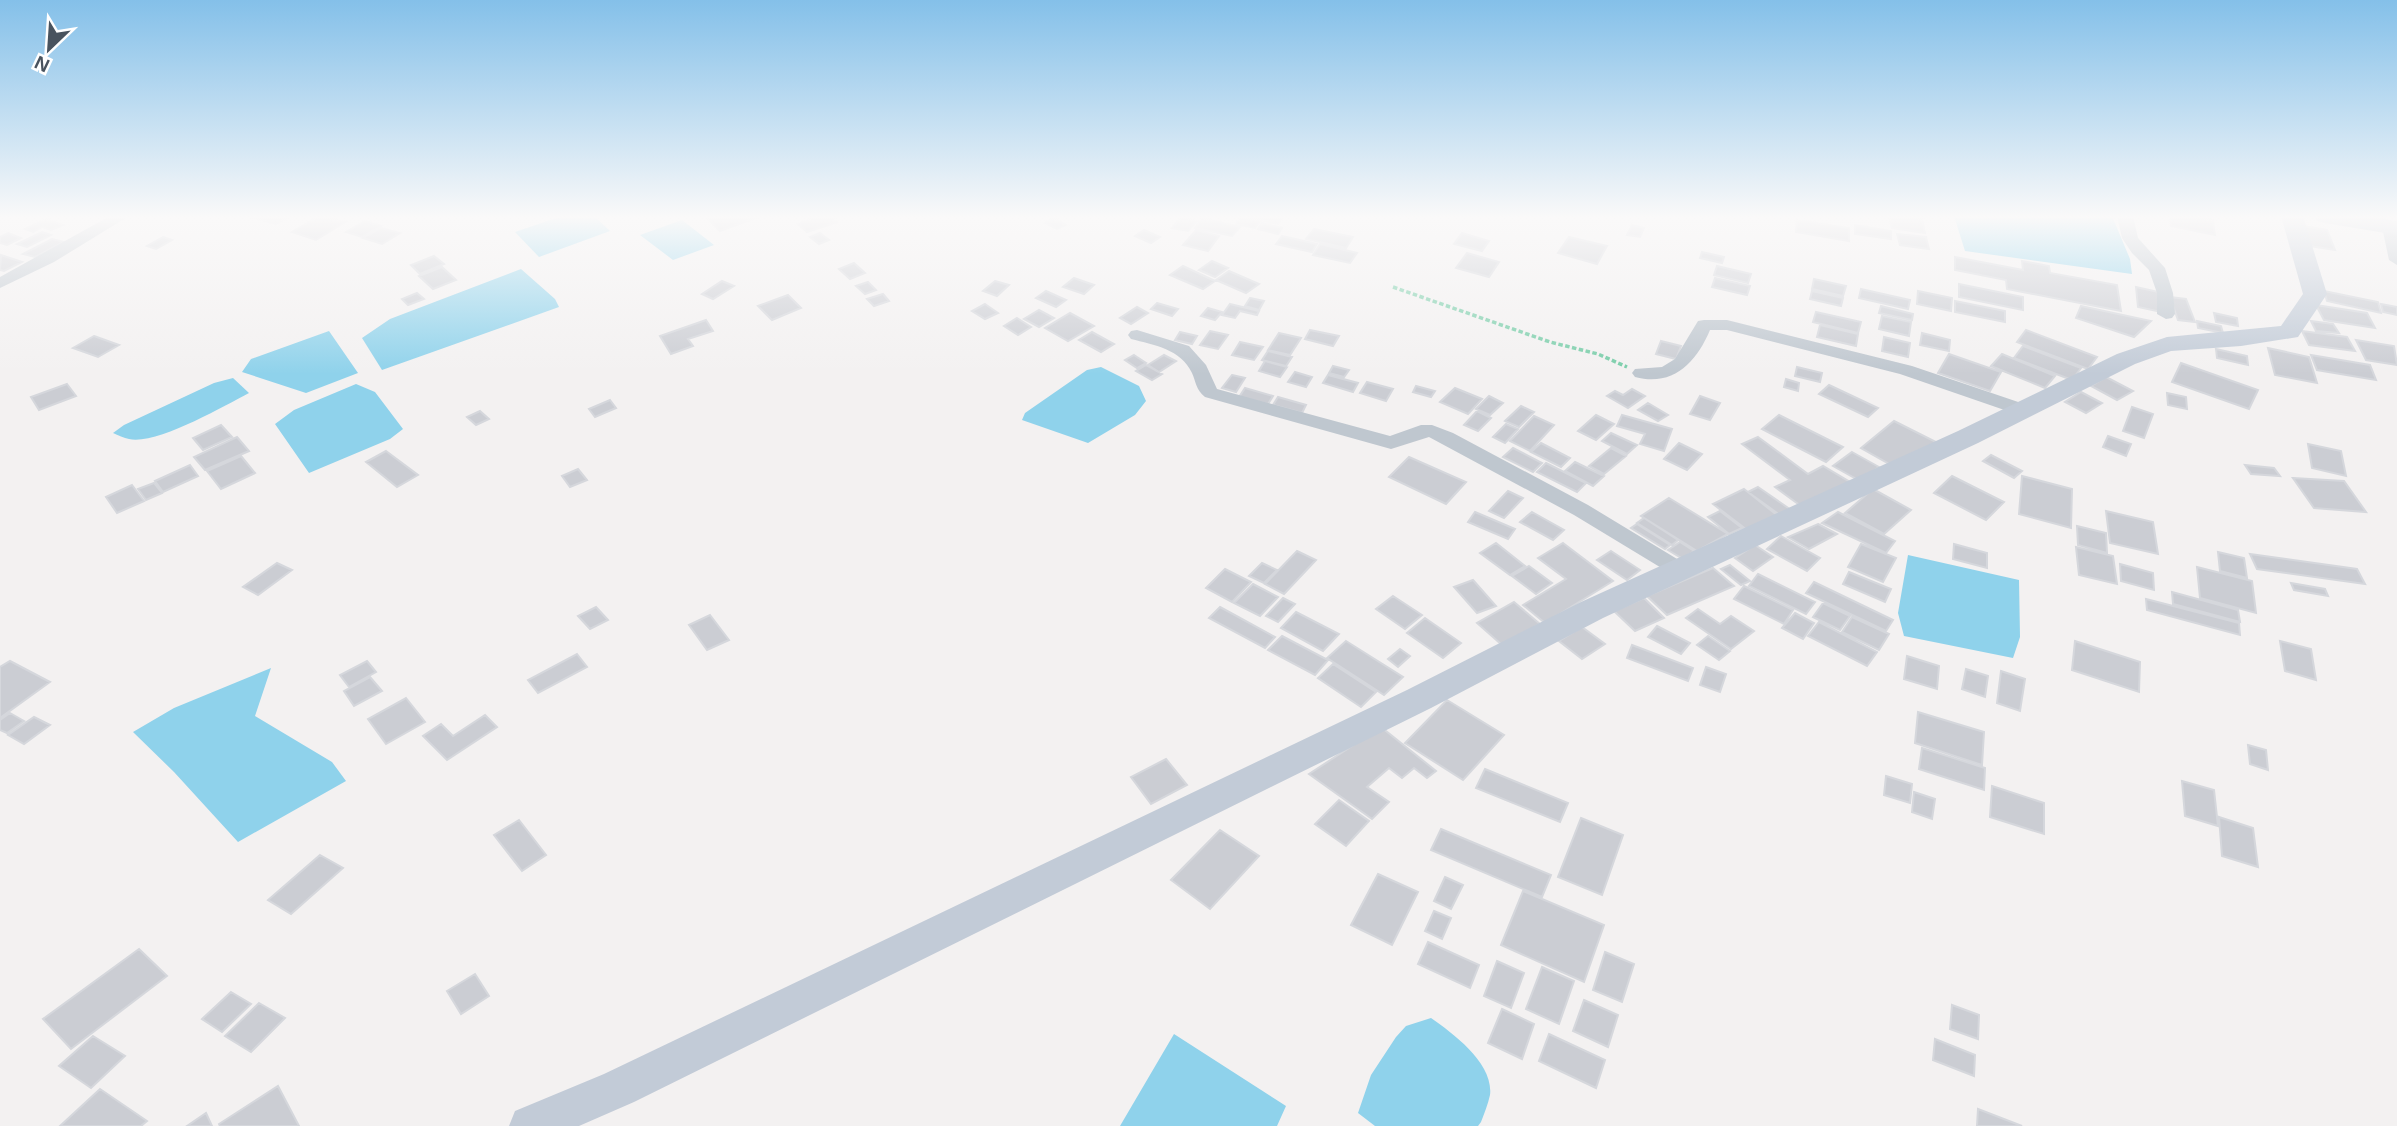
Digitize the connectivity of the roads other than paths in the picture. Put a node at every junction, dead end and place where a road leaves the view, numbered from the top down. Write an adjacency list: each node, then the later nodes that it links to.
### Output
1 (29, 269): 4 (street)
2 (2157, 269): 5 (street)
3 (2307, 269): 8 (main road)
4 (0, 283)
5 (2166, 314)
6 (1137, 335): 9 (street)
7 (1641, 373): 8 (street)
8 (2023, 410): 9 (main road)
9 (1680, 570): 10 (main road)
10 (530, 1126)

